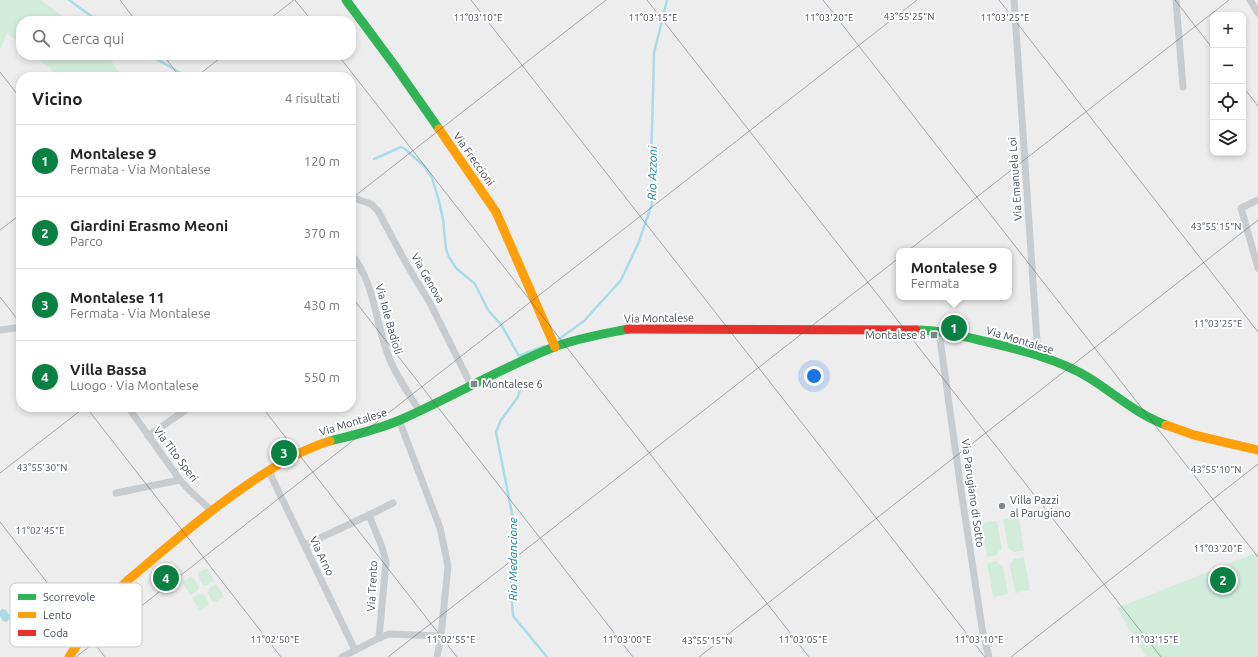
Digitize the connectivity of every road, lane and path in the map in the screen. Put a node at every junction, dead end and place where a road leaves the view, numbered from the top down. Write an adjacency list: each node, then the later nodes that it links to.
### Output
1 (346, 0): 14 (street, Via Freccioni)
2 (1014, 0): 15 (street, Via Emanuela Loi)
3 (1176, 0): 6 (street)
4 (1250, 0): 5 (street)
5 (1258, 13)
6 (1183, 87)
7 (356, 199): 16 (street, Via Genova)
8 (1258, 200): 10 (street)
9 (356, 262): 17 (street, Via Iole Badioli)
10 (1258, 268)
11 (16, 329): 12 (street)
12 (0, 330)
13 (942, 332): 14 (street, Via Montalese); 15 (street, Via Montalese); 38 (street, Via Parugiano di Sotto)
14 (555, 347): 16 (street, Via Montalese)
15 (1038, 356): 22 (street, Via Montalese)
16 (471, 385): 17 (street, Via Montalese)
17 (419, 410): 20 (street, Via Montalese)
18 (131, 412): 21 (street, Via Tito Speri)
19 (183, 412): 21 (street)
20 (399, 420): 23 (street, Via Montalese); 31 (street)
21 (148, 436): 24 (street, Via Tito Speri)
22 (1258, 450)
23 (269, 471): 27 (street, Via Montalese); 29 (street, Via Arno)
24 (180, 480): 25 (street); 27 (street, Via Tito Speri)
25 (116, 493)
26 (393, 503): 28 (street)
27 (212, 510): 30 (street, Via Montalese)
28 (369, 515): 29 (street); 32 (street, Via Trento)
29 (305, 546): 34 (street, Via Arno)
30 (125, 583)
31 (441, 636): 32 (street); 37 (street)
32 (379, 638): 34 (street)
33 (76, 647): 35 (street, Via Montalese)
34 (355, 650): 36 (street)
35 (69, 657)
36 (342, 657)
37 (437, 657)
38 (989, 657)

